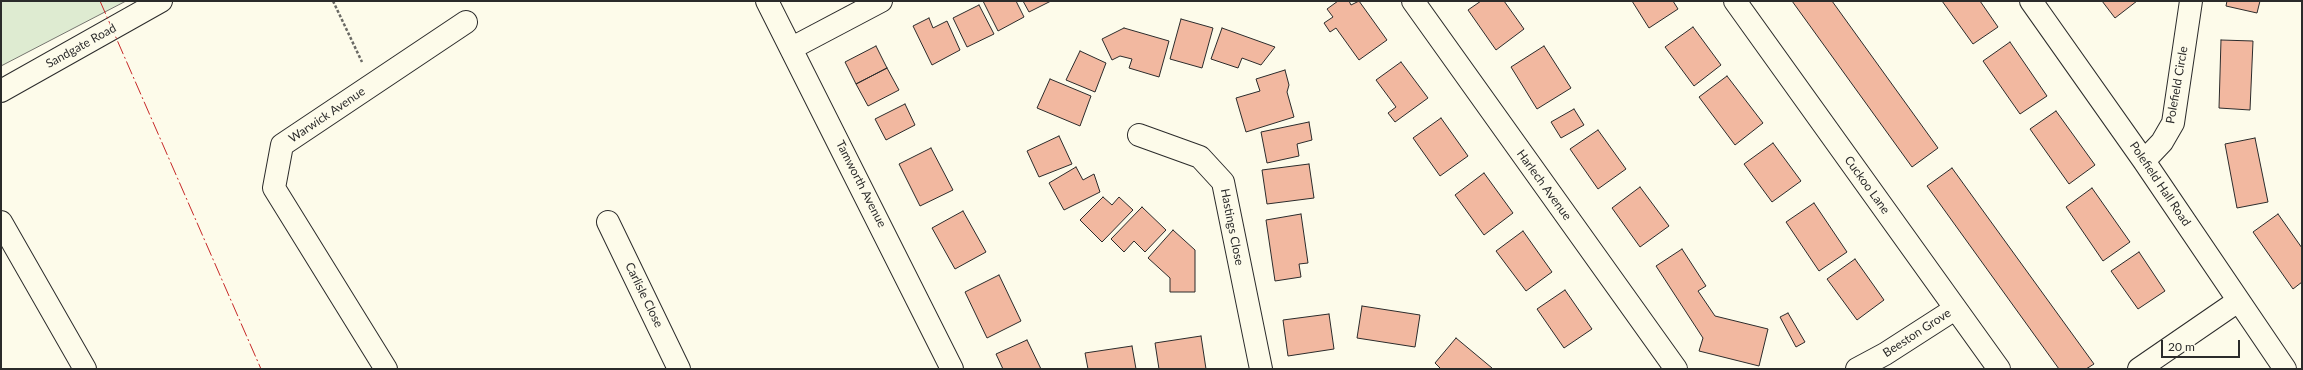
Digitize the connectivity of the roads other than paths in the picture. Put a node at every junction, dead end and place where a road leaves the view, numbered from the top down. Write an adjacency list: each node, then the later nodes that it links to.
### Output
1 (161, 1): 10 (main road, Sandgate Road)
2 (767, 1): 9 (main road, Tamworth Avenue)
3 (881, 1): 9 (main road)
4 (1413, 1): 22 (main road, Harlech Avenue)
5 (1735, 1): 16 (main road, Cuckoo Lane)
6 (2031, 1): 12 (main road, Polefield Hall Road)
7 (2191, 1): 12 (main road, Polefield Circle)
8 (466, 22): 18 (main road, Warwick Avenue)
9 (792, 48): 20 (main road, Tamworth Avenue)
10 (1, 91)
11 (1139, 136): 21 (main road, Hastings Close)
12 (2144, 161): 15 (main road, Polefield Hall Road)
13 (1, 222): 17 (main road)
14 (608, 222): 19 (main road, Carlisle Close)
15 (2238, 301): 25 (main road); 26 (main road, Polefield Hall Road)
16 (1955, 309): 23 (main road, Beeston Grove); 24 (main road, Cuckoo Lane)
17 (85, 369)
18 (386, 369)
19 (679, 369)
20 (952, 369)
21 (1261, 369)
22 (1676, 369)
23 (1857, 369)
24 (1999, 369)
25 (2139, 369)
26 (2285, 369)

